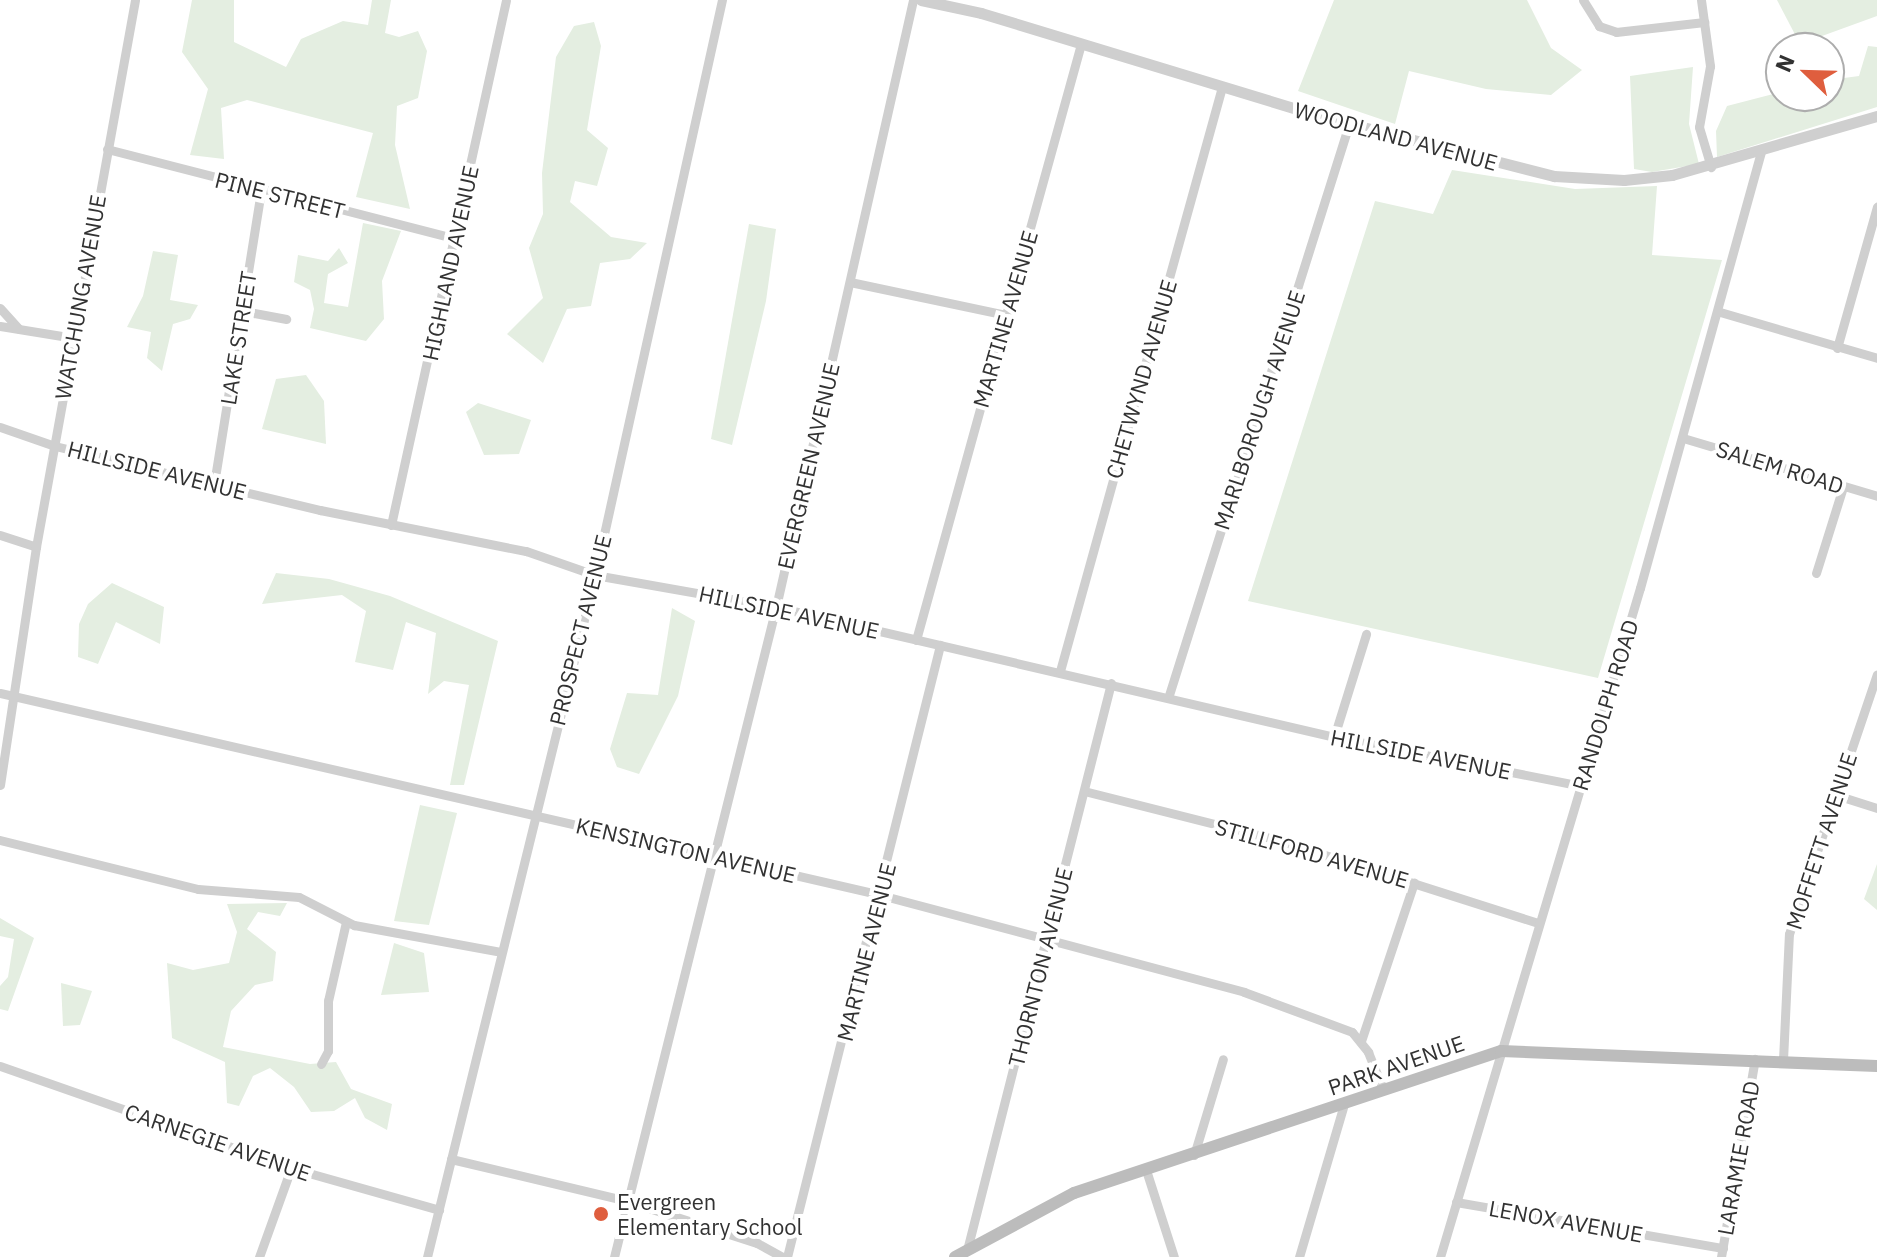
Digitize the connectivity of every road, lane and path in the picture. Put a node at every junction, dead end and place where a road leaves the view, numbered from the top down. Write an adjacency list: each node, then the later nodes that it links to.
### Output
1 (135, 0): 13 (street, WATCHUNG AVENUE)
2 (506, 0): 18 (street, HIGHLAND AVENUE)
3 (722, 0): 40 (street, PROSPECT AVENUE)
4 (913, 0): 19 (street, EVERGREEN AVENUE)
5 (921, 0): 9 (street, WOODLAND AVENUE)
6 (1583, 0): 8 (street)
7 (1701, 0): 8 (street)
8 (1704, 22): 15 (street)
9 (1081, 44): 10 (street, WOODLAND AVENUE); 23 (street, MARTINE AVENUE)
10 (1222, 87): 12 (street, WOODLAND AVENUE); 45 (street, CHETWYND AVENUE)
11 (1877, 116): 14 (street, WOODLAND AVENUE)
12 (1349, 124): 15 (street, WOODLAND AVENUE); 49 (street, MARLBOROUGH AVENUE)
13 (107, 149): 16 (street, PINE STREET); 27 (street, WATCHUNG AVENUE)
14 (1761, 151): 15 (street, WOODLAND AVENUE); 22 (street, RANDOLPH ROAD)
15 (1711, 167)
16 (261, 191): 18 (street, PINE STREET); 21 (street, LAKE STREET)
17 (1877, 207): 28 (street)
18 (454, 238): 36 (street, HIGHLAND AVENUE)
19 (850, 282): 23 (street); 41 (street, EVERGREEN AVENUE)
20 (0, 308): 26 (street)
21 (243, 311): 24 (street); 33 (street, LAKE STREET)
22 (1720, 312): 28 (street); 31 (street, RANDOLPH ROAD)
23 (1006, 315): 43 (street, MARTINE AVENUE)
24 (286, 319)
25 (0, 326): 26 (street)
26 (19, 329): 27 (street)
27 (74, 338): 32 (street, WATCHUNG AVENUE)
28 (1837, 348): 29 (street)
29 (1877, 358)
30 (0, 427): 32 (street, HILLSIDE AVENUE)
31 (1683, 438): 34 (street, SALEM ROAD); 53 (street, RANDOLPH ROAD)
32 (55, 446): 33 (street, HILLSIDE AVENUE); 38 (street, WATCHUNG AVENUE)
33 (214, 484): 36 (street, HILLSIDE AVENUE)
34 (1843, 487): 35 (street, SALEM ROAD); 39 (street)
35 (1877, 496)
36 (391, 525): 40 (street, HILLSIDE AVENUE)
37 (0, 535): 38 (street)
38 (36, 547): 50 (street, WATCHUNG AVENUE)
39 (1816, 573)
40 (595, 575): 41 (street, HILLSIDE AVENUE); 57 (street, PROSPECT AVENUE)
41 (776, 607): 43 (street, HILLSIDE AVENUE); 59 (street, EVERGREEN AVENUE)
42 (1366, 634): 51 (street)
43 (916, 640): 44 (street, HILLSIDE AVENUE)
44 (940, 645): 45 (street, HILLSIDE AVENUE); 61 (street, MARTINE AVENUE)
45 (1060, 671): 47 (street, HILLSIDE AVENUE)
46 (1877, 674): 55 (street, MOFFETT AVENUE)
47 (1111, 683): 49 (street, HILLSIDE AVENUE); 54 (street, THORNTON AVENUE)
48 (0, 693): 50 (street, KENSINGTON AVENUE)
49 (1169, 695): 51 (street, HILLSIDE AVENUE)
50 (15, 698): 52 (street, WATCHUNG AVENUE); 57 (street, KENSINGTON AVENUE)
51 (1334, 737): 53 (street, HILLSIDE AVENUE)
52 (0, 785)
53 (1581, 786): 63 (street, RANDOLPH ROAD)
54 (1084, 791): 60 (street, STILLFORD AVENUE); 64 (street, THORNTON AVENUE)
55 (1836, 795): 56 (street); 70 (street, MOFFETT AVENUE)
56 (1877, 808)
57 (535, 814): 59 (street, KENSINGTON AVENUE); 65 (street, PROSPECT AVENUE)
58 (0, 840): 62 (street)
59 (713, 856): 61 (street, KENSINGTON AVENUE); 80 (street, EVERGREEN AVENUE)
60 (1414, 883): 63 (street, STILLFORD AVENUE); 66 (street)
61 (881, 896): 64 (street, KENSINGTON AVENUE); 88 (street, MARTINE AVENUE)
62 (346, 922): 65 (street); 71 (street)
63 (1538, 923): 67 (street, RANDOLPH ROAD)
64 (1048, 940): 66 (street, KENSINGTON AVENUE); 83 (street, THORNTON AVENUE)
65 (501, 952): 77 (street, PROSPECT AVENUE)
66 (1361, 1041): 74 (street)
67 (1501, 1051): 69 (main road, PARK AVENUE); 74 (main road, PARK AVENUE); 81 (street, RANDOLPH ROAD)
68 (1223, 1059): 76 (street)
69 (1755, 1059): 70 (main road, PARK AVENUE); 84 (street, LARAMIE ROAD)
70 (1783, 1060): 73 (main road, PARK AVENUE)
71 (321, 1064)
72 (0, 1066): 78 (street, CARNEGIE AVENUE)
73 (1877, 1066)
74 (1383, 1089): 75 (main road, PARK AVENUE)
75 (1344, 1104): 76 (main road, PARK AVENUE); 91 (street)
76 (1194, 1155): 79 (main road, PARK AVENUE)
77 (451, 1159): 80 (street); 82 (street, PROSPECT AVENUE)
78 (291, 1168): 82 (street, CARNEGIE AVENUE); 85 (street)
79 (1146, 1170): 83 (main road, PARK AVENUE); 90 (street)
80 (627, 1201): 87 (street, EVERGREEN AVENUE); 88 (street)
81 (1456, 1202): 84 (street, LENOX AVENUE); 92 (street, RANDOLPH ROAD)
82 (439, 1210): 86 (street, PROSPECT AVENUE)
83 (967, 1250): 89 (main road, PARK AVENUE)
84 (1722, 1252)
85 (259, 1257)
86 (427, 1257)
87 (614, 1257)
88 (784, 1257)
89 (955, 1257)
90 (1174, 1257)
91 (1299, 1257)
92 (1440, 1257)

